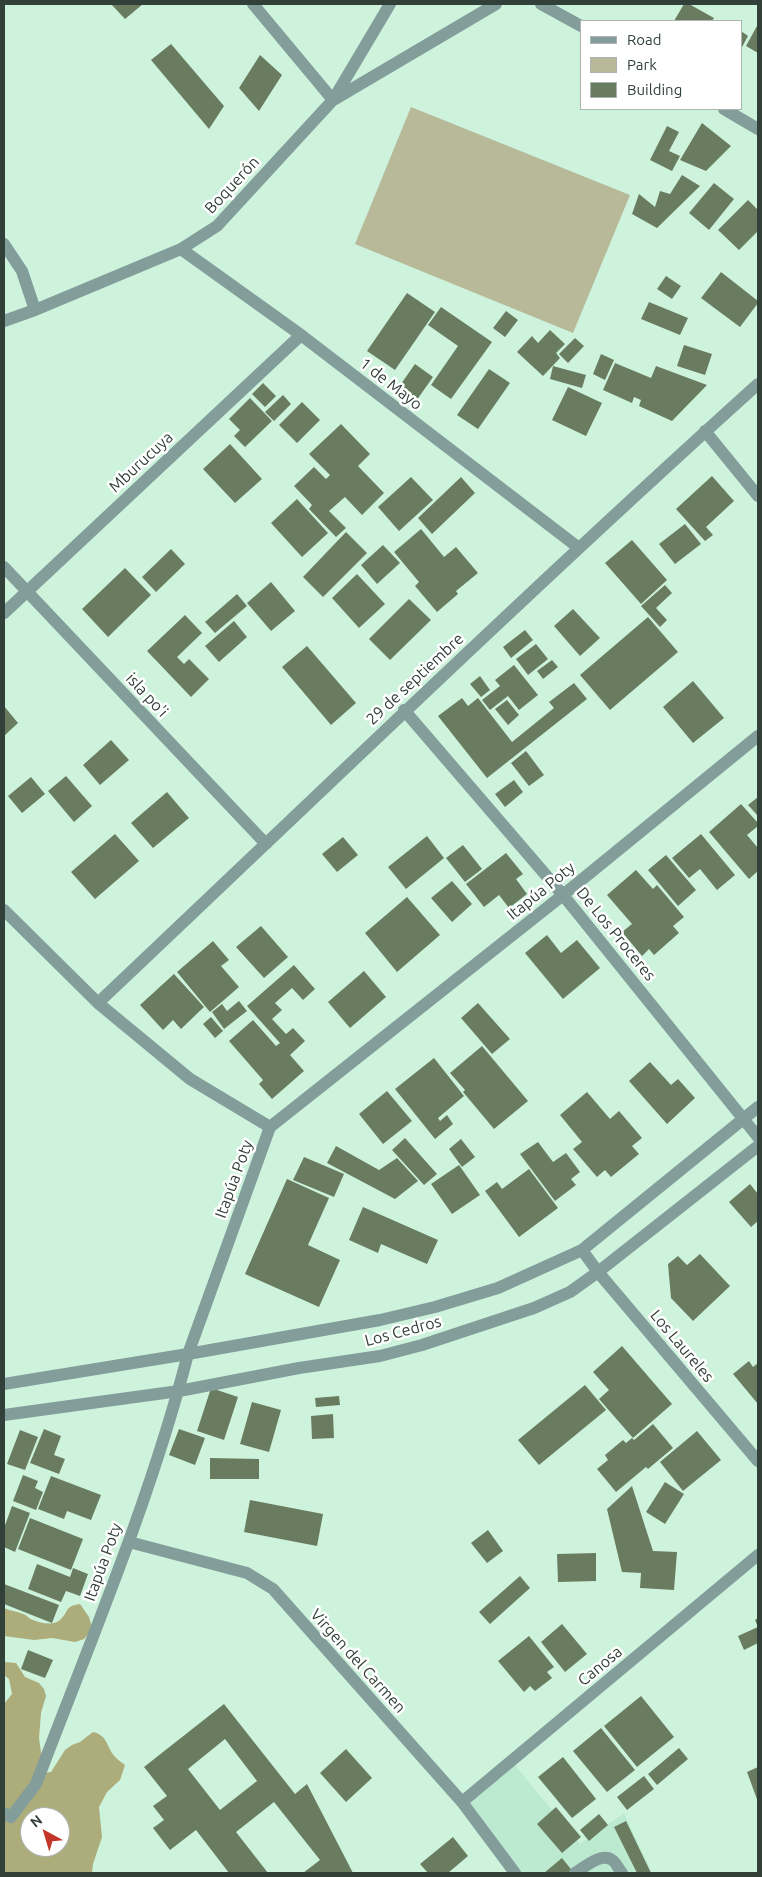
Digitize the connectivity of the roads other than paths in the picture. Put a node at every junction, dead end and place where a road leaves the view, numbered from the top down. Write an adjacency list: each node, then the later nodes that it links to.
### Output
1 (253, 4): 6 (street)
2 (390, 4): 6 (street, Boquerón)
3 (496, 4): 6 (street)
4 (542, 4): 5 (street)
5 (580, 25)
6 (333, 100): 10 (street, Boquerón)
7 (726, 110): 8 (street)
8 (758, 129)
9 (4, 244): 11 (street)
10 (181, 249): 11 (street, Boquerón); 13 (street, 1 de Mayo)
11 (35, 310): 12 (street, Boquerón)
12 (4, 320)
13 (301, 335): 17 (street, 1 de Mayo); 19 (street, Mburucuya)
14 (758, 384): 15 (street, 29 de septiembre)
15 (705, 432): 16 (street); 17 (street, 29 de septiembre)
16 (758, 496)
17 (579, 548): 21 (street, 29 de septiembre)
18 (4, 567): 19 (street, isla po'i)
19 (26, 591): 20 (street, Mburucuya); 23 (street, isla po'i)
20 (4, 613)
21 (404, 710): 23 (street, 29 de septiembre); 24 (street, De Los Proceres)
22 (758, 736): 24 (street, Itapúa Poty)
23 (266, 844): 26 (street, 29 de septiembre)
24 (563, 895): 28 (street, De Los Proceres); 29 (street, Itapúa Poty)
25 (4, 910): 26 (street)
26 (98, 1004): 29 (street)
27 (758, 1107): 28 (street)
28 (744, 1119): 30 (street, De Los Proceres); 32 (street)
29 (270, 1127): 34 (street, Itapúa Poty)
30 (758, 1137)
31 (758, 1146): 33 (street, Los Cedros)
32 (582, 1250): 33 (street, Los Laureles); 34 (street)
33 (598, 1272): 36 (street, Los Cedros); 38 (street, Los Laureles)
34 (188, 1354): 35 (street); 36 (street, Itapúa Poty)
35 (4, 1384)
36 (179, 1391): 37 (street, Los Cedros); 39 (street, Itapúa Poty)
37 (4, 1416)
38 (758, 1461)
39 (129, 1542): 41 (street, Virgen del Carmen); 42 (street, Itapúa Poty)
40 (758, 1555): 41 (street, Canosa)
41 (462, 1802): 43 (street, Virgen del Carmen)
42 (4, 1813)
43 (516, 1873)
44 (574, 1873): 45 (street)
45 (622, 1873)

